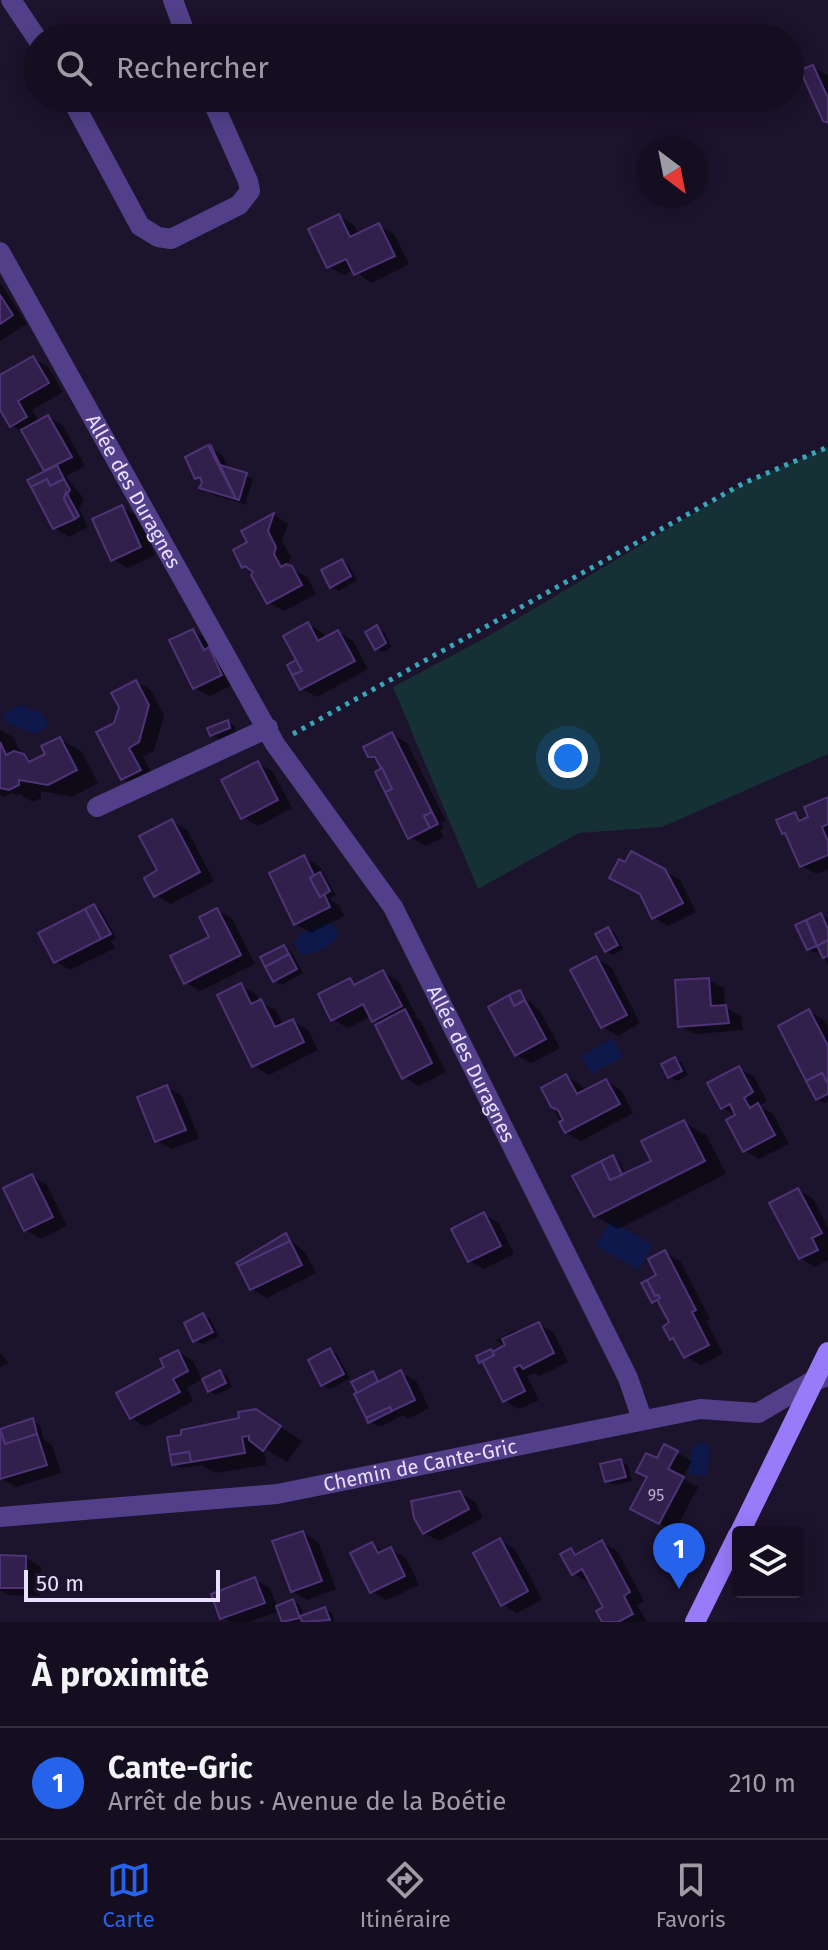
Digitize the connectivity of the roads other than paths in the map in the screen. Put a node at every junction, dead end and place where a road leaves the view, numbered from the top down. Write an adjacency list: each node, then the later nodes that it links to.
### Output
1 (11, 0): 3 (street)
2 (173, 0): 4 (street)
3 (27, 24)
4 (182, 24)
5 (79, 112): 6 (street)
6 (217, 112)
7 (0, 252): 8 (street, Allée des Duragnes)
8 (271, 736): 9 (street); 12 (street, Allée des Duragnes)
9 (97, 807)
10 (828, 1352): 11 (main road)
11 (820, 1379): 12 (street, Chemin de Cante-Gric); 14 (main road)
12 (642, 1419): 13 (street, Chemin de Cante-Gric)
13 (0, 1517)
14 (743, 1526)
15 (732, 1548): 16 (main road)
16 (695, 1622)

